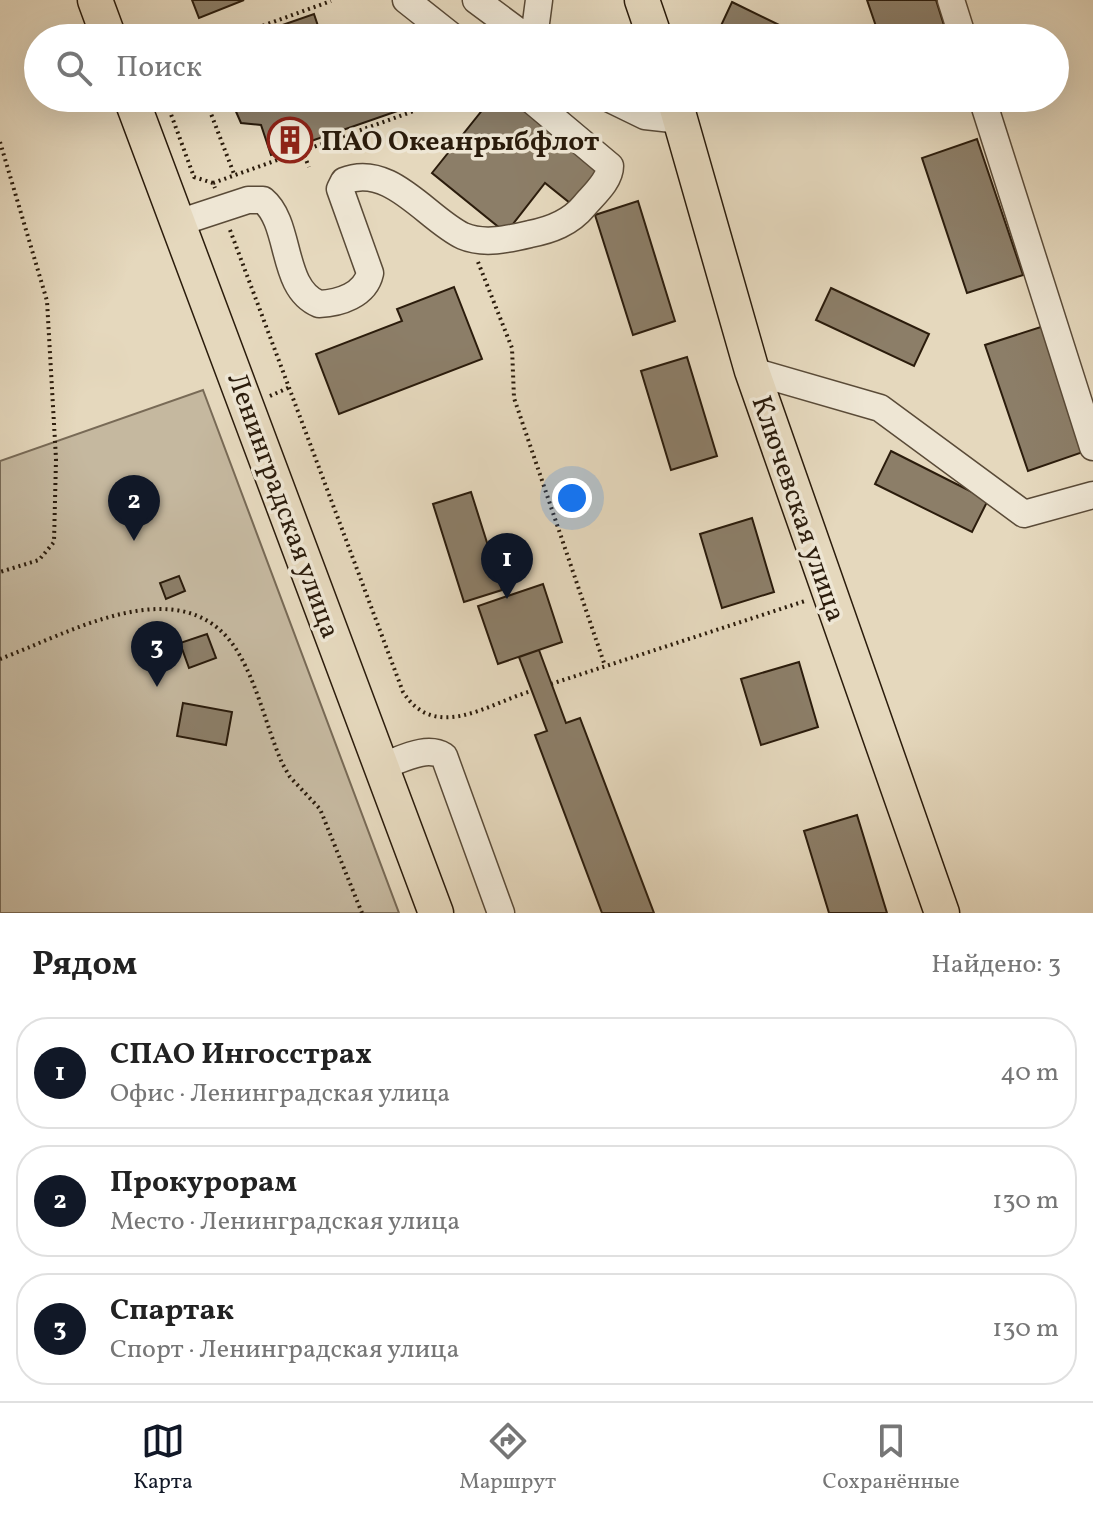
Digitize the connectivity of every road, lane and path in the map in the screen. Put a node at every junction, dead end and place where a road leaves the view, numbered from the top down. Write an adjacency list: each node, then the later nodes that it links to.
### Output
1 (95, 0): 8 (main road)
2 (406, 0): 10 (street)
3 (476, 0): 11 (street)
4 (539, 0): 12 (street)
5 (951, 0): 14 (street)
6 (331, 1): 9 (path)
7 (648, 2): 13 (main road)
8 (104, 24)
9 (268, 24)
10 (436, 24)
11 (508, 24)
12 (536, 24)
13 (652, 24)
14 (959, 24)
15 (136, 112): 30 (main road, Ленинградская улица)
16 (170, 112): 28 (path)
17 (210, 112): 27 (path)
18 (410, 112): 25 (path)
19 (547, 112): 31 (street)
20 (637, 112): 21 (street)
21 (664, 112)
22 (679, 112): 32 (main road, Ключевская улица)
23 (986, 112): 35 (street)
24 (0, 142): 37 (path)
25 (302, 150): 26 (path); 27 (path)
26 (309, 167)
27 (234, 175): 28 (path)
28 (213, 183): 29 (path)
29 (222, 208): 30 (street); 31 (street); 33 (path)
30 (178, 223): 43 (main road, Ленинградская улица)
31 (469, 237): 40 (path)
32 (752, 371): 36 (street); 47 (main road, Ключевская улица)
33 (290, 387): 34 (path); 42 (path)
34 (266, 397)
35 (1093, 447)
36 (1093, 495)
37 (0, 572)
38 (790, 606): 40 (path)
39 (0, 659): 44 (path)
40 (605, 666): 41 (path)
41 (551, 684)
42 (531, 691)
43 (382, 766): 45 (main road, Ленинградская улица); 46 (street)
44 (362, 913)
45 (436, 913)
46 (501, 913)
47 (942, 913)

